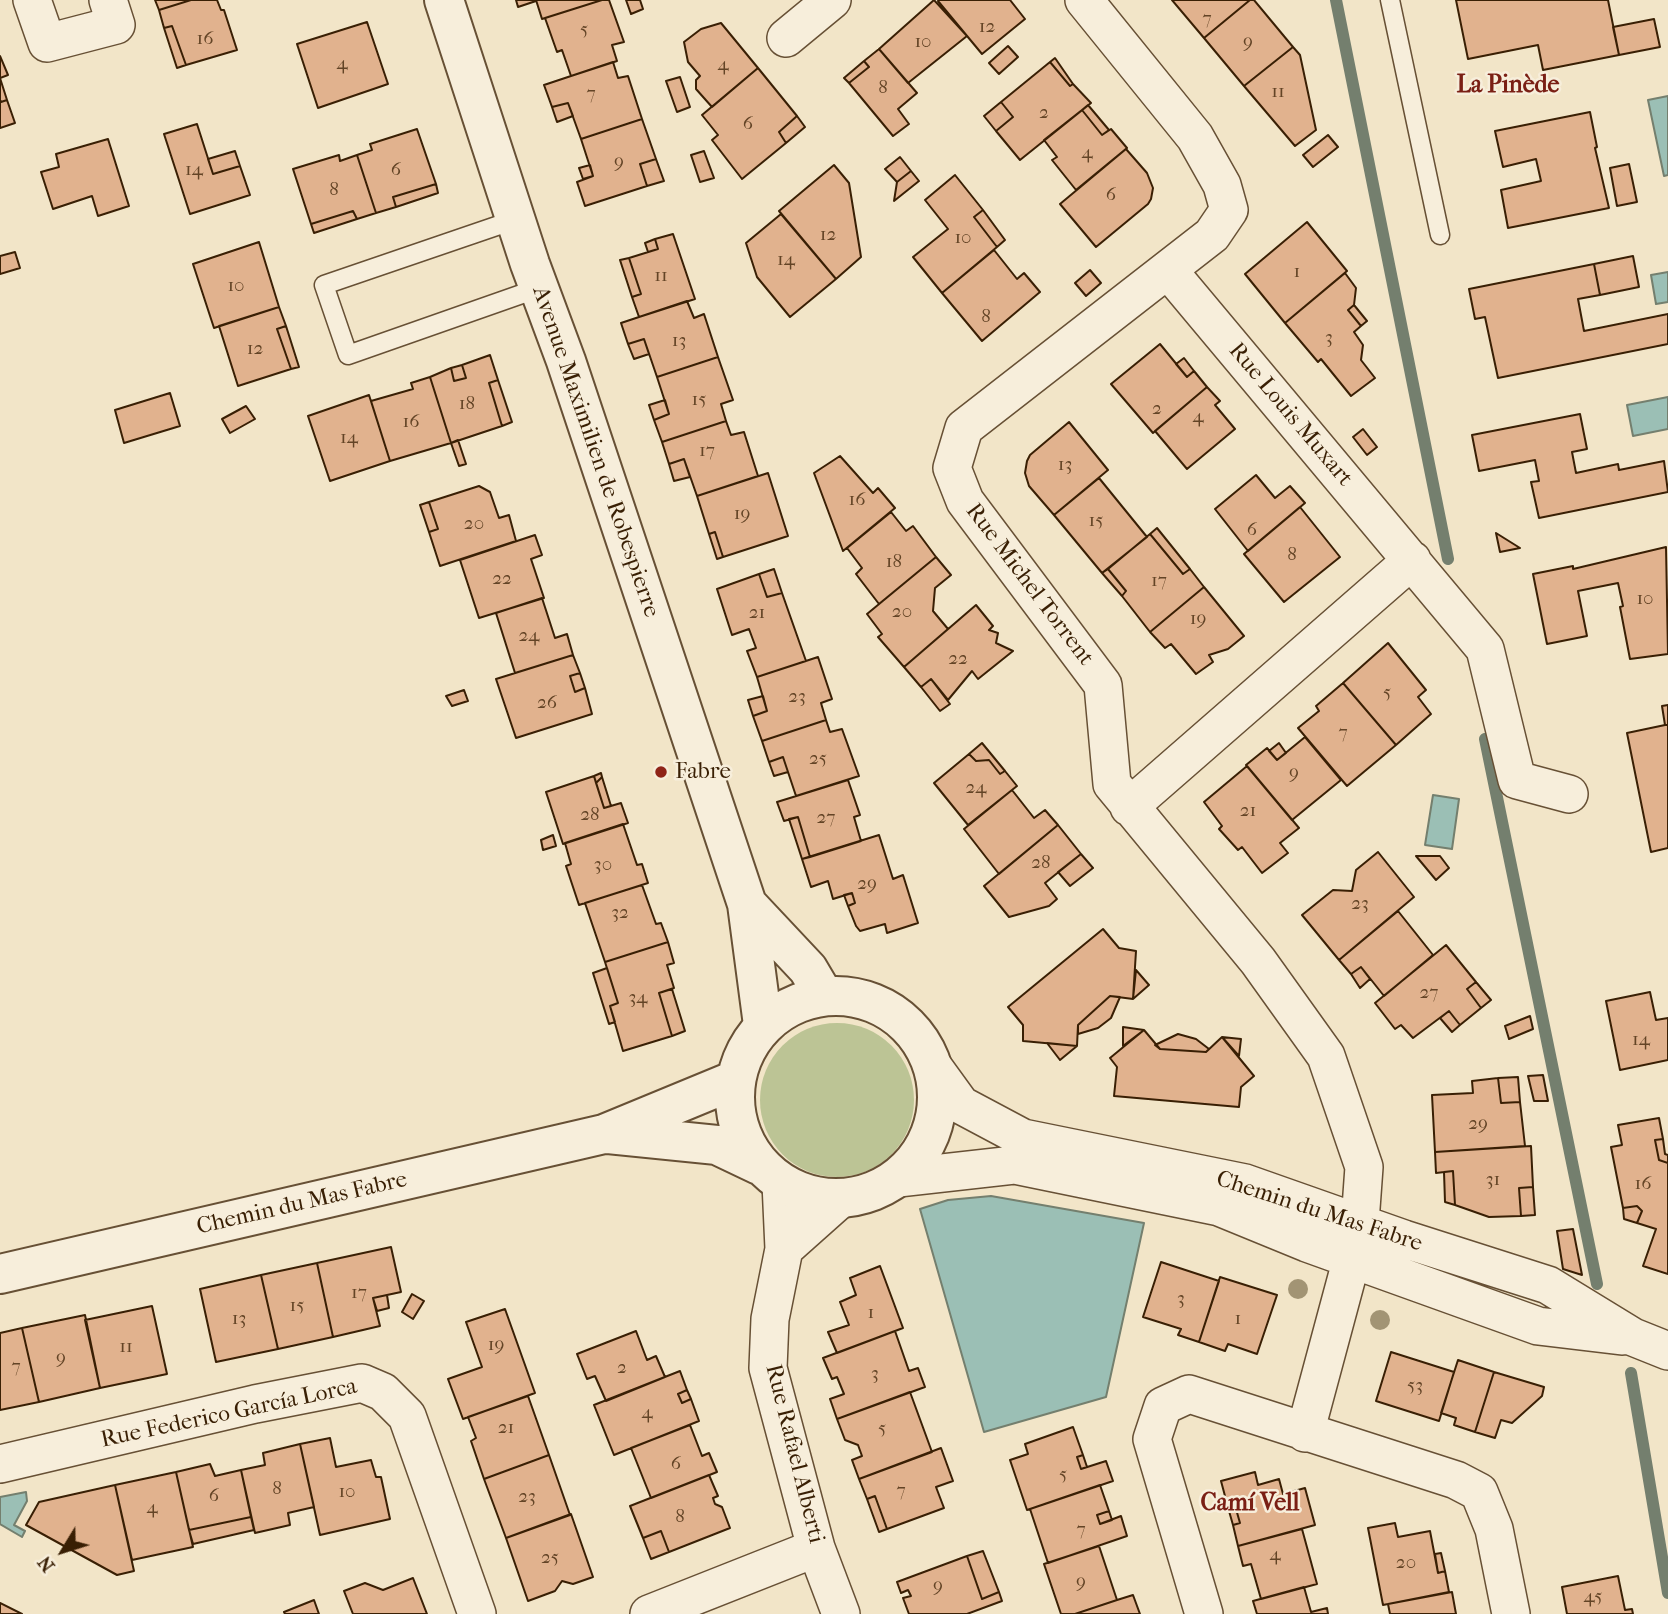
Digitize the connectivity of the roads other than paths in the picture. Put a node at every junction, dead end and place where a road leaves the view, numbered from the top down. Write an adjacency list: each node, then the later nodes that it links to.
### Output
1 (32, 0): 2 (street)
2 (108, 0)
3 (444, 0): 8 (street, Avenue Maximilien de Robespierre)
4 (832, 0): 7 (street)
5 (1084, 0): 10 (street, Rue Michel Torrent)
6 (1391, 0): 9 (lane)
7 (786, 38)
8 (517, 219): 11 (street, Avenue Maximilien de Robespierre); 11 (lane)
9 (1440, 235)
10 (1168, 270): 12 (street, Rue Louis Muxart); 14 (street, Rue Michel Torrent)
11 (538, 288): 15 (street, Avenue Maximilien de Robespierre)
12 (1412, 560): 13 (street, Rue Louis Muxart); 14 (street)
13 (1569, 794)
14 (1129, 807): 24 (street, Rue Michel Torrent)
15 (747, 904): 16 (street, Avenue Maximilien de Robespierre); 17 (street, Avenue Maximilien de Robespierre)
16 (824, 996): 17 (street); 18 (street)
17 (763, 1025): 19 (street)
18 (932, 1065): 22 (street); 24 (street, Chemin du Mas Fabre)
19 (735, 1080): 20 (street, Chemin du Mas Fabre); 21 (street)
20 (604, 1134): 21 (street, Chemin du Mas Fabre); 27 (street, Chemin du Mas Fabre)
21 (770, 1174): 23 (street); 25 (street, Rue Rafael Alberti)
22 (898, 1178): 23 (street); 26 (street, Chemin du Mas Fabre)
23 (839, 1200): 25 (street)
24 (1360, 1222): 26 (street, Rue Michel Torrent); 28 (street, Chemin du Mas Fabre)
25 (784, 1249): 32 (street, Rue Rafael Alberti)
26 (1352, 1258): 28 (street, Chemin du Mas Fabre); 30 (street, Rue Michel Torrent)
27 (0, 1274)
28 (1633, 1337): 29 (street, Chemin du Mas Fabre)
29 (1668, 1351)
30 (1305, 1433): 36 (street); 37 (street)
31 (0, 1464): 33 (street, Rue Federico García Lorca)
32 (816, 1548): 34 (street); 35 (street, Rue Rafael Alberti)
33 (477, 1614)
34 (649, 1614)
35 (841, 1614)
36 (1204, 1614)
37 (1511, 1614)

